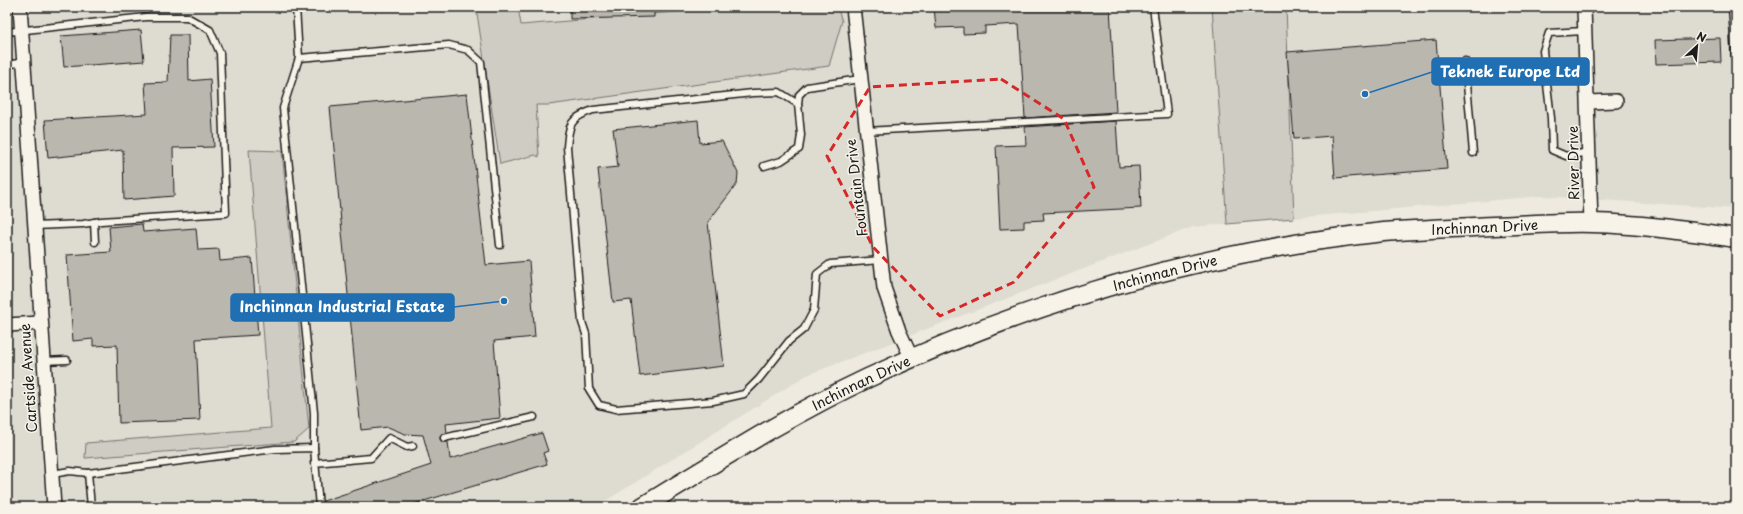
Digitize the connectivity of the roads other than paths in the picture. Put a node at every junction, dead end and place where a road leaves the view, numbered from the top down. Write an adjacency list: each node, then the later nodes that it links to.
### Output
1 (20, 7): 7 (street, Cartside Avenue)
2 (296, 7): 10 (lane)
3 (853, 7): 15 (street, Fountain Drive)
4 (1153, 7): 19 (lane)
5 (1584, 7): 8 (street, River Drive)
6 (1732, 7): 14 (lane)
7 (22, 30): 9 (lane); 12 (street, Cartside Avenue); 23 (lane)
8 (1584, 30): 17 (street, River Drive); 20 (lane)
9 (7, 32)
10 (300, 58): 28 (lane); 38 (lane)
11 (1465, 61): 21 (lane)
12 (25, 63): 13 (lane); 25 (street, Cartside Avenue)
13 (7, 64)
14 (1736, 70)
15 (860, 79): 18 (lane); 19 (street, Fountain Drive)
16 (1616, 101): 17 (street)
17 (1588, 102): 20 (street, River Drive)
18 (798, 104): 22 (lane); 29 (lane)
19 (866, 132): 29 (street, Fountain Drive)
20 (1589, 152): 24 (street, River Drive)
21 (1473, 153)
22 (764, 166)
23 (94, 222): 25 (lane); 27 (lane)
24 (1591, 223): 26 (street, Inchinnan Drive); 32 (street, Inchinnan Drive)
25 (34, 226): 30 (street, Cartside Avenue)
26 (1736, 238)
27 (95, 242)
28 (500, 245)
29 (881, 260): 32 (street, Fountain Drive)
30 (40, 323): 31 (street); 34 (street, Cartside Avenue)
31 (7, 325)
32 (912, 359): 45 (street, Inchinnan Drive)
33 (67, 360): 34 (lane)
34 (43, 361): 41 (street, Cartside Avenue)
35 (534, 417): 36 (lane)
36 (444, 438)
37 (413, 446): 39 (lane)
38 (314, 448): 39 (lane); 40 (lane)
39 (314, 463): 44 (lane)
40 (88, 473): 41 (lane); 43 (lane)
41 (52, 474): 42 (street, Cartside Avenue)
42 (54, 507)
43 (91, 507)
44 (319, 507)
45 (642, 507)

